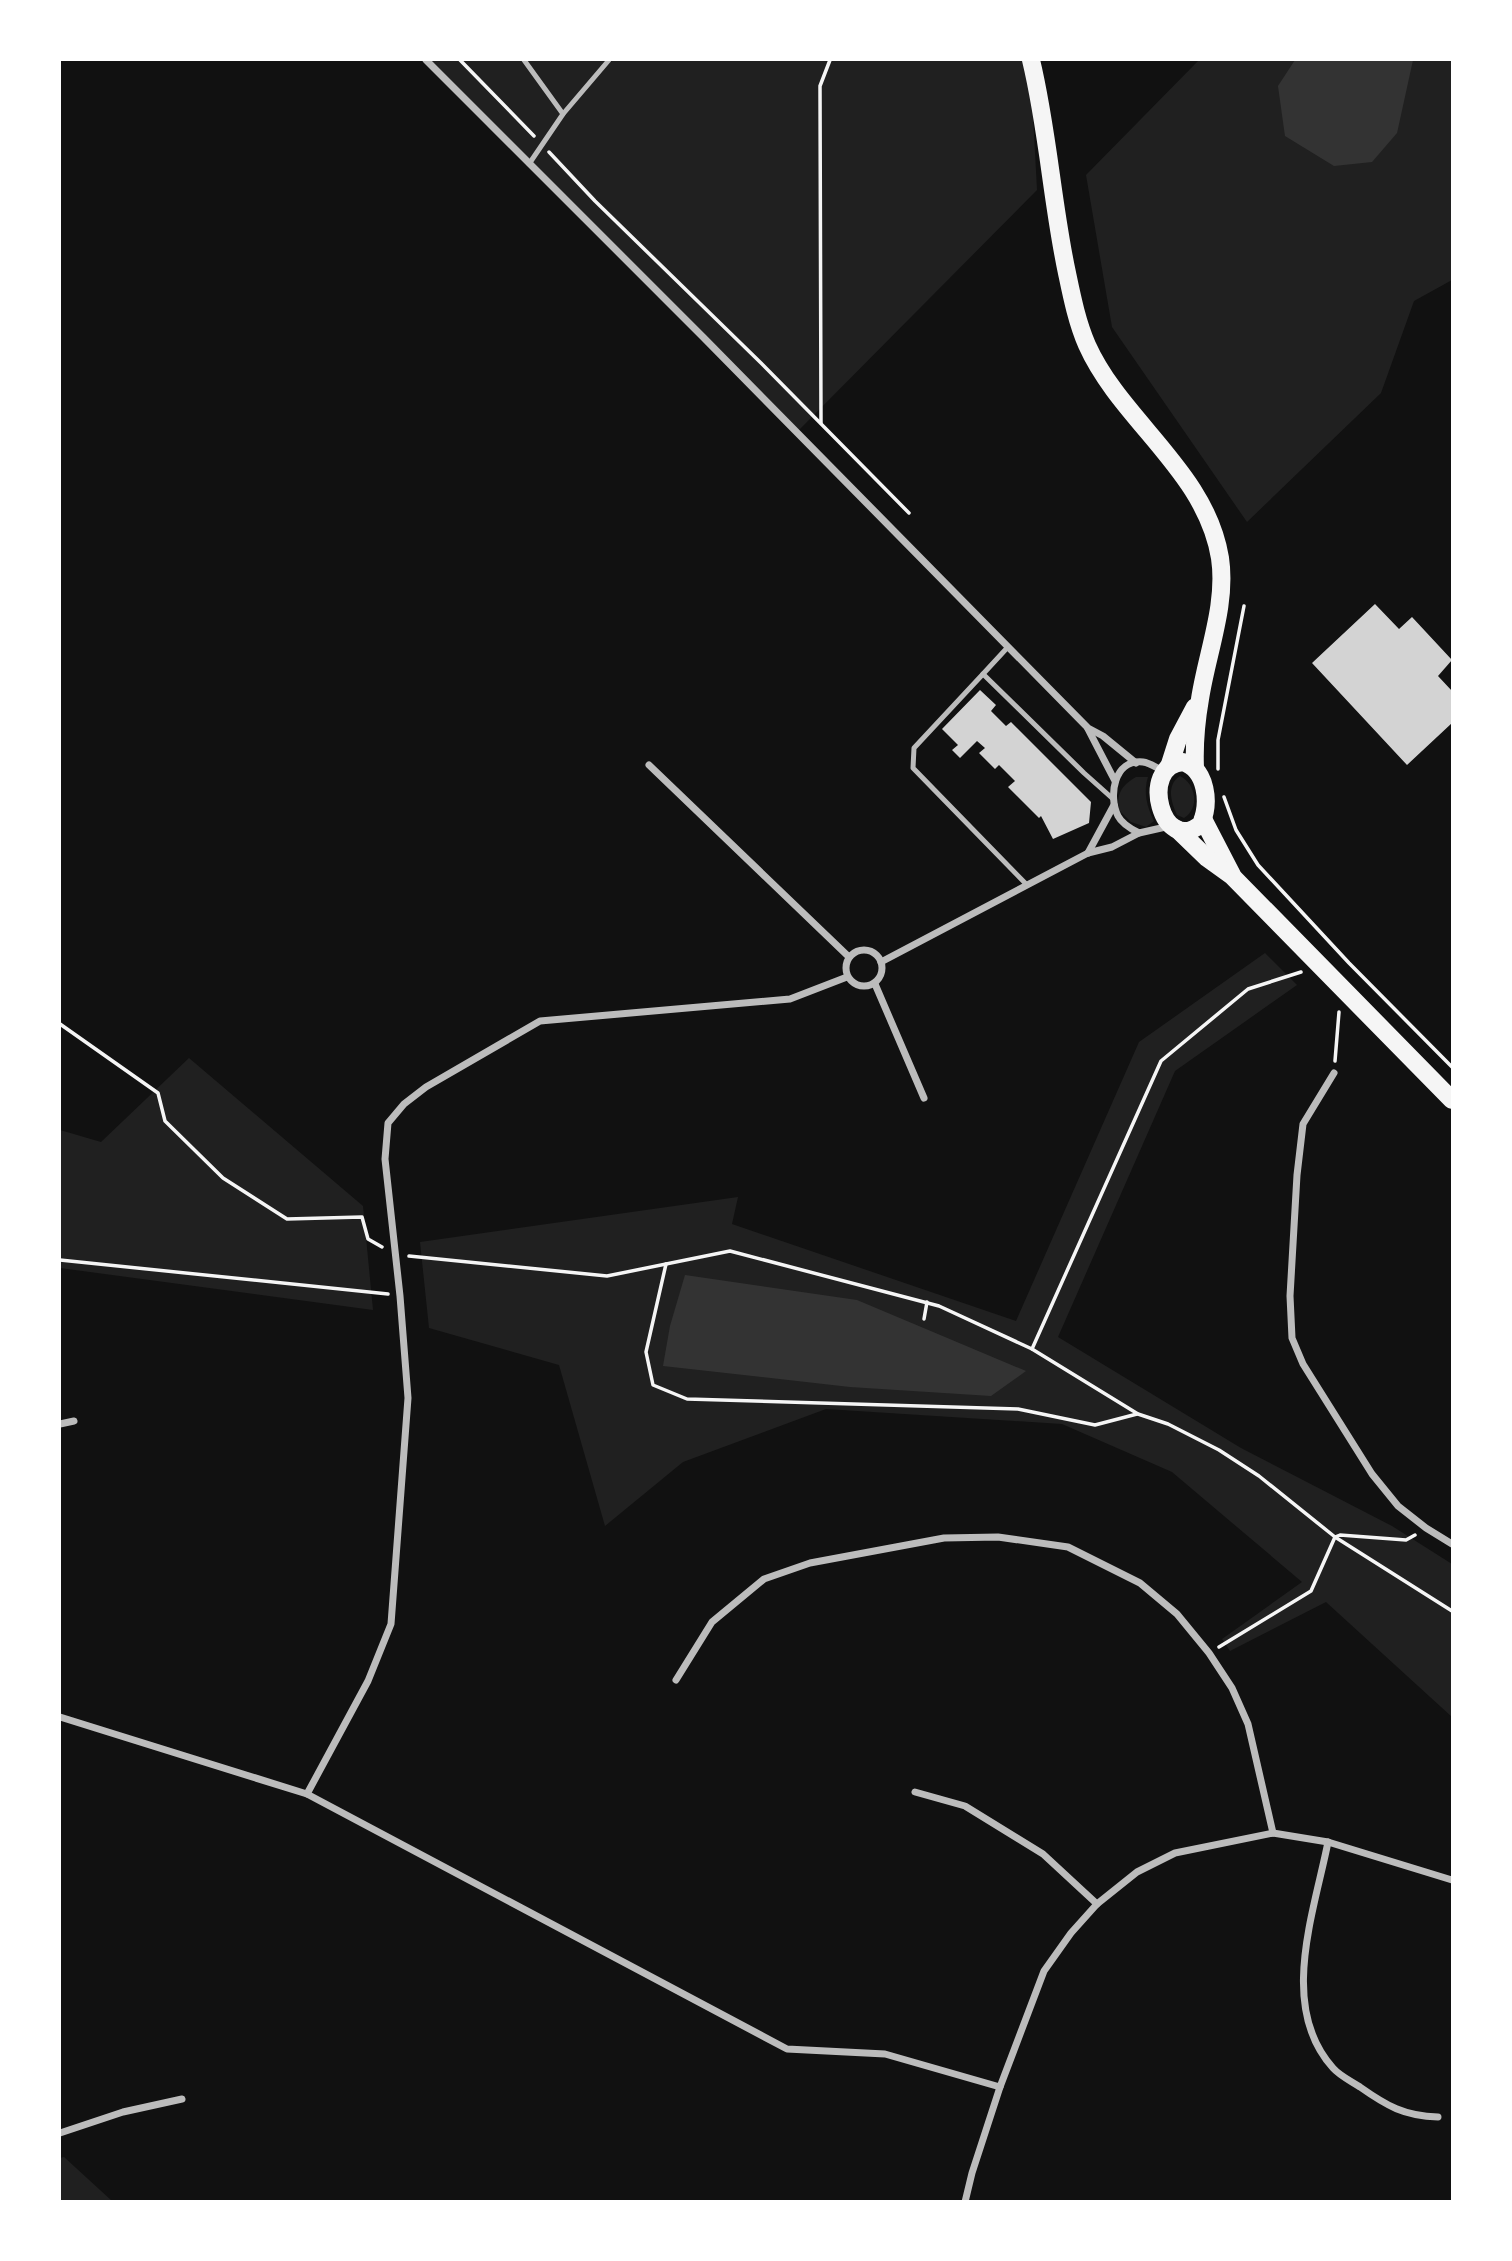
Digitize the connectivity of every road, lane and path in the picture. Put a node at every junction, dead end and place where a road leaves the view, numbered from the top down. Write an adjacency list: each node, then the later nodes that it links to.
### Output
1 (426, 60): 9 (street)
2 (460, 60): 8 (path)
3 (524, 60): 7 (lane)
4 (609, 60): 7 (lane)
5 (830, 60): 10 (path)
6 (1031, 60): 15 (main road)
7 (564, 114): 8 (lane)
8 (542, 145): 9 (lane); 10 (path)
9 (529, 164): 13 (street)
10 (821, 425): 11 (path)
11 (909, 513)
12 (1244, 606): 21 (path)
13 (1007, 648): 14 (lane); 16 (street)
14 (983, 674): 24 (lane); 30 (lane)
15 (1200, 699): 19 (main road); 20 (main road)
16 (1088, 728): 17 (street); 22 (street)
17 (1136, 762): 19 (street); 22 (street)
18 (649, 765): 31 (street)
19 (1166, 768): 20 (main road); 26 (main road)
20 (1195, 768): 25 (main road)
21 (1218, 780)
22 (1115, 781): 24 (street)
23 (1223, 793): 38 (path)
24 (1113, 801): 27 (street); 28 (street)
25 (1203, 819): 26 (main road); 29 (main road)
26 (1174, 827): 27 (street); 29 (main road)
27 (1139, 833): 28 (street)
28 (1087, 853): 30 (street)
29 (1232, 876): 32 (main road)
30 (1027, 885): 33 (street)
31 (849, 957): 33 (street); 34 (street)
32 (1315, 960): 36 (main road); 48 (path)
33 (881, 962): 35 (street)
34 (847, 977): 35 (street); 42 (street)
35 (875, 984): 40 (street)
36 (1341, 987): 39 (path); 41 (main road)
37 (60, 1024): 42 (path)
38 (1452, 1067)
39 (1334, 1073): 52 (street)
40 (925, 1098)
41 (1452, 1100)
42 (395, 1255): 44 (path); 45 (street)
43 (60, 1260): 45 (path)
44 (666, 1264): 46 (path); 49 (path)
45 (400, 1296): 60 (street)
46 (928, 1302): 47 (path); 48 (path)
47 (924, 1319)
48 (1032, 1349): 49 (path)
49 (1138, 1413): 53 (path)
50 (74, 1421): 51 (street)
51 (60, 1424)
52 (1426, 1528): 53 (path); 54 (street)
53 (1335, 1538): 55 (path); 56 (path)
54 (1452, 1544)
55 (1452, 1611)
56 (1209, 1653): 57 (street); 61 (street)
57 (676, 1680)
58 (60, 1717): 60 (street)
59 (915, 1792): 64 (street)
60 (307, 1794): 65 (street)
61 (1273, 1833): 62 (street); 64 (street)
62 (1328, 1842): 63 (street); 67 (street)
63 (1452, 1880)
64 (1097, 1904): 65 (street)
65 (1000, 2087): 69 (street)
66 (182, 2099): 68 (street)
67 (1438, 2117)
68 (60, 2133)
69 (965, 2202)

